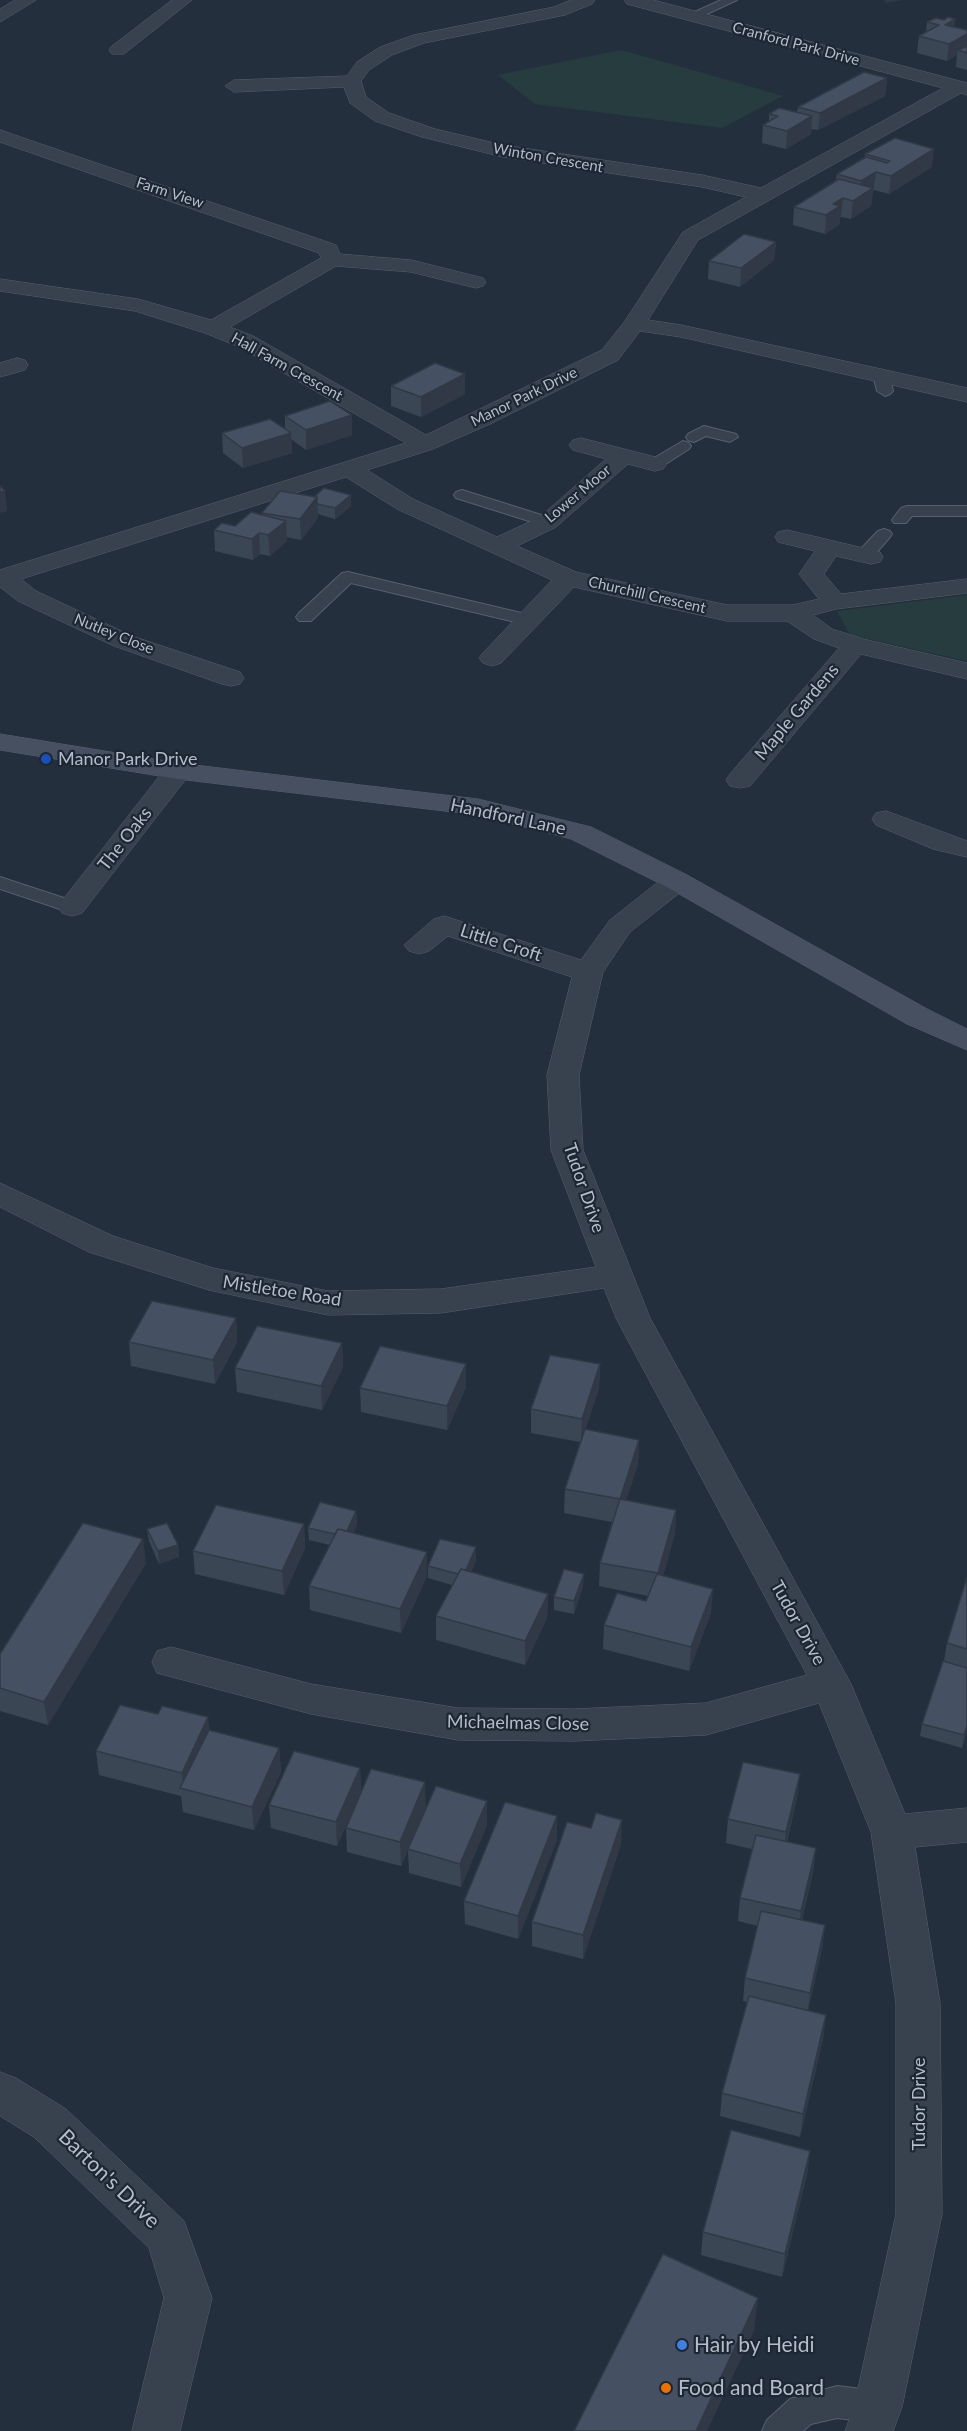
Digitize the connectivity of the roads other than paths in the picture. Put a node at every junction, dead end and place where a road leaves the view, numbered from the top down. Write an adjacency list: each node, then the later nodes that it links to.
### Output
1 (27, 0): 7 (street)
2 (183, 0): 8 (street)
3 (586, 0): 9 (street)
4 (633, 0): 6 (street, Cranford Park Drive)
5 (731, 0): 6 (lane)
6 (692, 16): 11 (street, Cranford Park Drive)
7 (0, 17)
8 (118, 50)
9 (352, 81): 10 (street); 13 (street, Winton Crescent)
10 (234, 86)
11 (963, 88): 13 (street, Manor Park Drive)
12 (0, 136): 14 (street, Farm View)
13 (765, 195): 17 (street, Manor Park Drive)
14 (331, 259): 15 (street); 18 (street)
15 (476, 282)
16 (0, 285): 18 (street, Hall Farm Crescent)
17 (634, 324): 19 (street); 21 (street, Manor Park Drive)
18 (213, 328): 21 (street, Hall Farm Crescent)
19 (967, 395)
20 (730, 437): 24 (lane)
21 (424, 444): 25 (street, Manor Park Drive)
22 (581, 445): 23 (street, Lower Moor)
23 (623, 456): 24 (street, Lower Moor); 29 (street, Lower Moor)
24 (655, 464)
25 (350, 469): 32 (street, Churchill Crescent); 35 (street, Manor Park Drive)
26 (462, 495): 29 (lane)
27 (967, 511): 28 (lane)
28 (900, 519)
29 (548, 522): 32 (street, Lower Moor)
30 (884, 534): 34 (lane)
31 (788, 537): 33 (street)
32 (499, 544): 36 (street, Churchill Crescent)
33 (830, 548): 34 (street); 38 (street)
34 (868, 557)
35 (2, 577): 45 (street, Nutley Close)
36 (568, 578): 39 (street, Churchill Crescent); 41 (street)
37 (967, 586): 38 (street, Churchill Crescent)
38 (835, 602): 39 (street, Churchill Crescent)
39 (793, 613): 42 (street, Maple Gardens)
40 (305, 617): 41 (lane)
41 (528, 620): 43 (street)
42 (855, 645): 44 (street, Maple Gardens); 48 (street, Maple Gardens)
43 (492, 658)
44 (967, 671)
45 (231, 678)
46 (0, 742): 47 (street, Handford Lane)
47 (178, 771): 51 (street, Handford Lane); 53 (street, The Oaks)
48 (740, 780)
49 (886, 819): 50 (street)
50 (967, 849)
51 (677, 881): 55 (street, Tudor Drive); 56 (street, Handford Lane)
52 (0, 883): 53 (lane)
53 (72, 907)
54 (420, 945): 55 (street, Little Croft)
55 (588, 972): 58 (street, Tudor Drive)
56 (967, 1041)
57 (0, 1194): 58 (street, Mistletoe Road)
58 (615, 1275): 60 (street, Tudor Drive)
59 (171, 1662): 60 (street, Michaelmas Close)
60 (831, 1684): 62 (street, Tudor Drive)
61 (967, 1825): 62 (street)
62 (892, 1833): 64 (street, Tudor Drive)
63 (0, 2092): 65 (street, Barton's Drive)
64 (873, 2419): 66 (lane)
65 (156, 2431)
66 (779, 2431)

